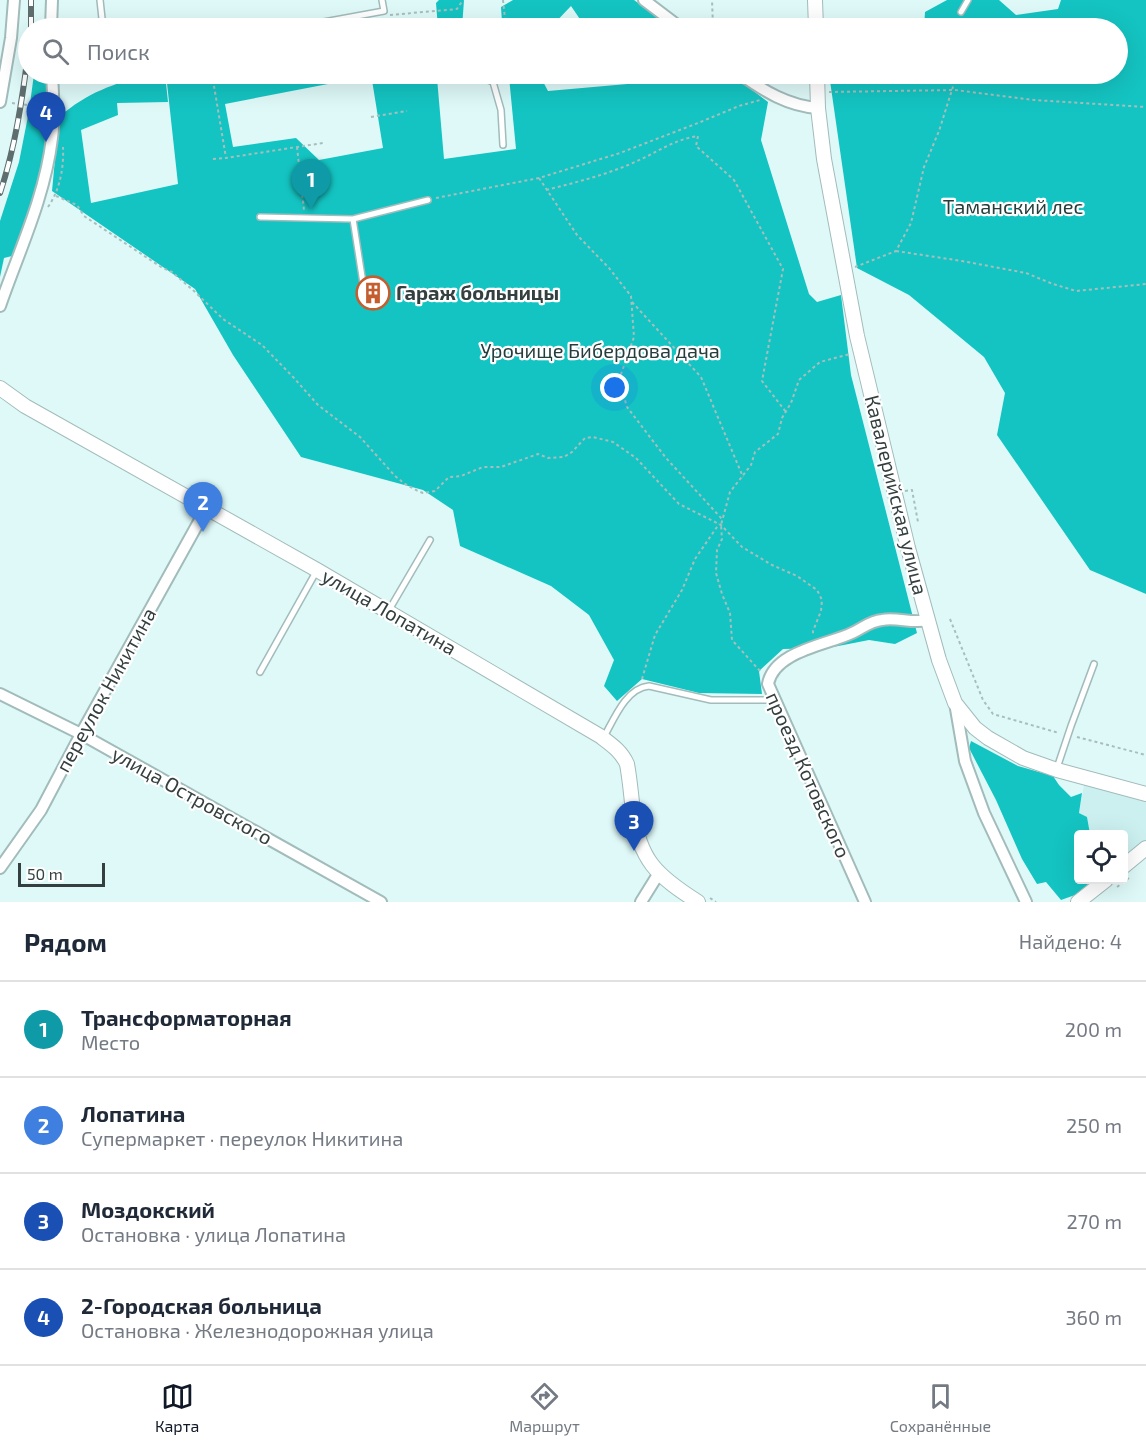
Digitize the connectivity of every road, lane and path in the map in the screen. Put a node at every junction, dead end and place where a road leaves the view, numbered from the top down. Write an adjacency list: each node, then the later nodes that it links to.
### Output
1 (14, 0): 29 (street)
2 (52, 0): 13 (street)
3 (100, 0): 14 (lane)
4 (382, 0): 15 (lane)
5 (464, 0): 12 (path)
6 (503, 0): 16 (path)
7 (644, 0): 17 (street)
8 (712, 0): 18 (path)
9 (815, 0): 19 (street)
10 (968, 0): 11 (lane)
11 (961, 12)
12 (385, 15)
13 (51, 18)
14 (102, 18)
15 (346, 18)
16 (505, 18)
17 (668, 18)
18 (713, 18)
19 (816, 18)
20 (53, 84): 53 (street)
21 (214, 84): 39 (path)
22 (494, 84): 37 (lane)
23 (756, 84): 28 (street)
24 (818, 84): 27 (street, Кавалерийская улица)
25 (954, 84): 26 (path)
26 (952, 90): 27 (path); 32 (path); 48 (path)
27 (818, 93): 33 (street, Кавалерийская улица)
28 (775, 96): 33 (street); 41 (path)
29 (0, 102)
30 (12, 103): 31 (path)
31 (40, 106)
32 (1146, 107)
33 (818, 108): 49 (street, Кавалерийская улица)
34 (407, 111): 35 (path)
35 (371, 117)
36 (323, 143): 38 (path)
37 (503, 145)
38 (297, 147): 39 (path); 46 (path)
39 (226, 158): 40 (path)
40 (213, 159)
41 (538, 177): 42 (path); 44 (path)
42 (546, 190): 52 (path); 56 (path)
43 (56, 196): 60 (path)
44 (428, 200): 47 (lane)
45 (260, 217): 46 (lane)
46 (305, 219): 47 (lane)
47 (352, 219): 50 (lane)
48 (896, 251): 49 (path); 51 (path)
49 (845, 272): 65 (street, Кавалерийская улица)
50 (363, 283)
51 (1146, 284)
52 (632, 302): 57 (path); 59 (path)
53 (0, 306)
54 (852, 354): 56 (path)
55 (0, 387): 58 (street, улица Лопатина)
56 (786, 412): 57 (path)
57 (743, 477): 59 (path)
58 (206, 509): 62 (street, улица Лопатина); 74 (street, переулок Никитина)
59 (722, 519): 60 (path)
60 (720, 525): 66 (path); 69 (path); 70 (path)
61 (430, 540): 63 (lane)
62 (317, 570): 63 (street, улица Лопатина); 68 (lane)
63 (388, 612): 76 (street, улица Лопатина)
64 (950, 619): 75 (path)
65 (928, 620): 66 (street, проезд Котовского); 73 (street, Кавалерийская улица)
66 (816, 646): 69 (street, проезд Котовского)
67 (1094, 664): 75 (lane)
68 (260, 672)
69 (768, 680): 72 (street, проезд Котовского)
70 (640, 687): 72 (lane); 76 (lane)
71 (0, 694): 74 (street, улица Островского)
72 (775, 700): 88 (street, проезд Котовского)
73 (955, 703): 78 (street); 89 (street, Кавалерийская улица)
74 (81, 734): 81 (street, переулок Никитина); 85 (street, улица Островского)
75 (1068, 735): 77 (path); 78 (lane)
76 (603, 738): 83 (street, улица Лопатина)
77 (1146, 755)
78 (1057, 770): 79 (street)
79 (1146, 795)
80 (1146, 848): 82 (street)
81 (0, 868)
82 (1128, 870)
83 (659, 873): 86 (street); 87 (street, улица Лопатина)
84 (1110, 885): 90 (street)
85 (381, 902)
86 (641, 902)
87 (698, 902)
88 (865, 902)
89 (1026, 902)
90 (1078, 902)

